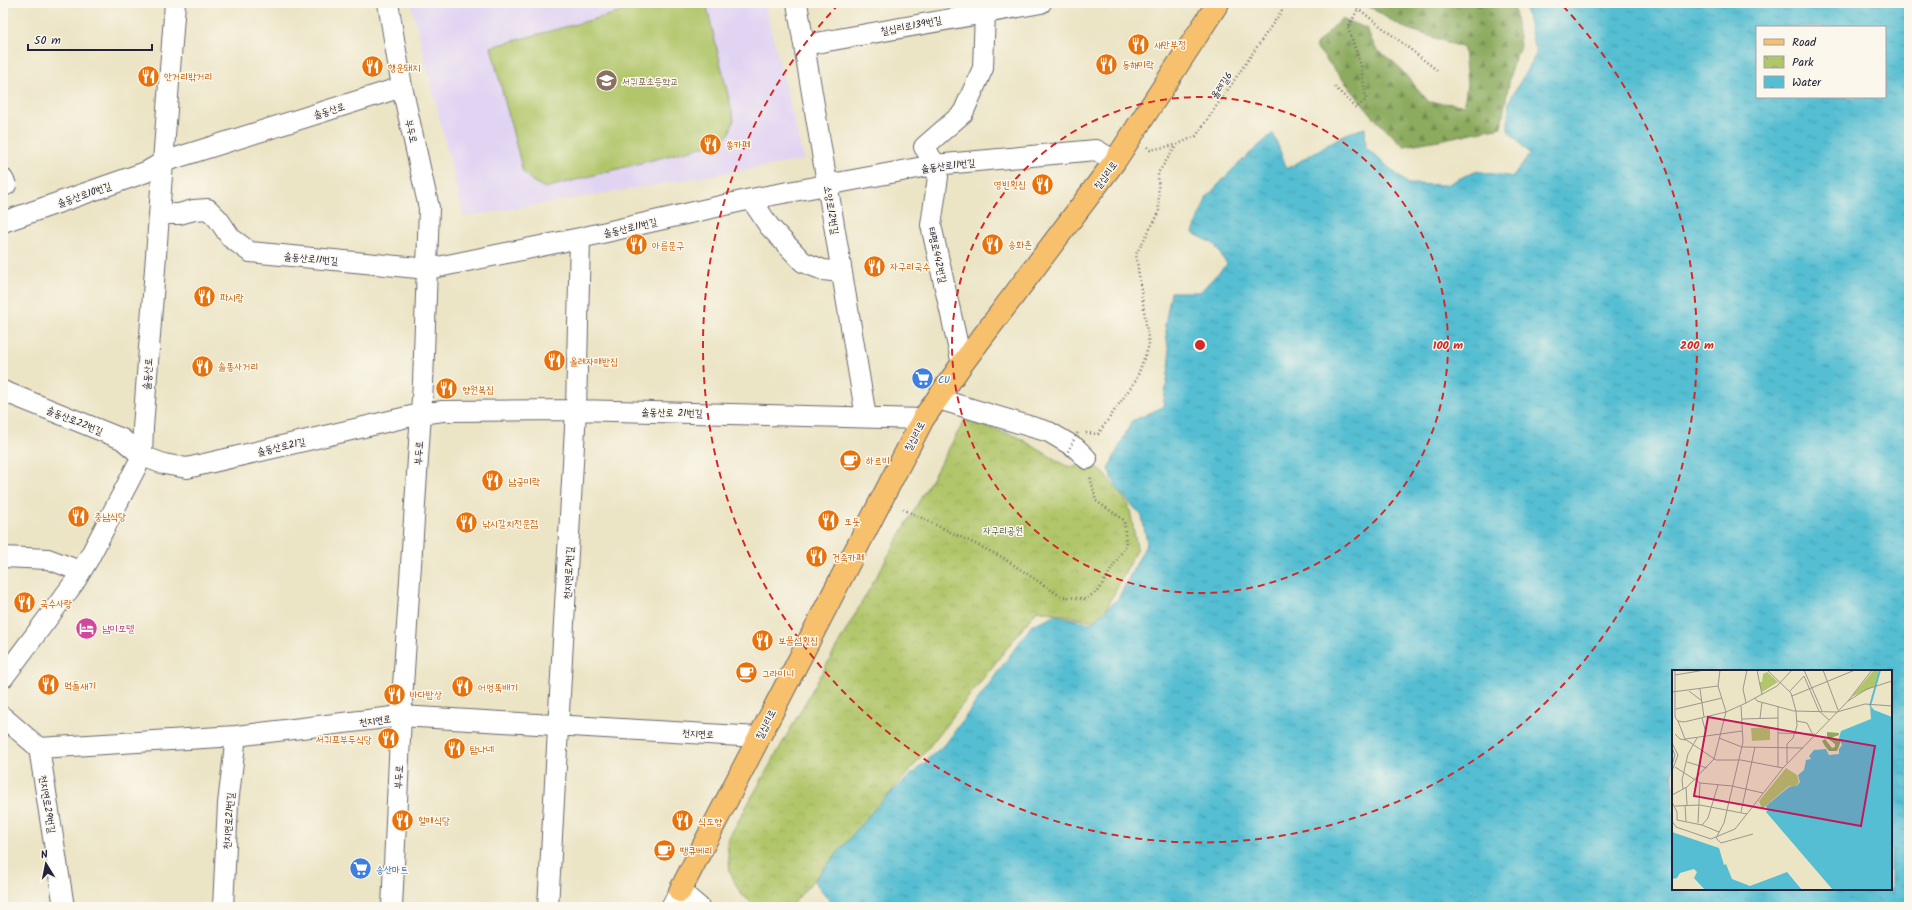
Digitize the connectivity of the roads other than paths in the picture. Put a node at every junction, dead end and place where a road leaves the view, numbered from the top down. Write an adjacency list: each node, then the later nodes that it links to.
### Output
1 (175, 3): 10 (street, 솔동산로)
2 (388, 3): 8 (street, 부두로)
3 (797, 3): 7 (street, 소양로12번길)
4 (1041, 3): 6 (street, 칠십리로139번길)
5 (1218, 3): 9 (main road, 칠십리로)
6 (986, 7): 7 (street, 칠십리로139번길); 11 (street, 태평로442번길)
7 (805, 45): 12 (street, 소양로12번길)
8 (402, 86): 10 (street, 솔동산로); 17 (street, 부두로)
9 (1115, 161): 11 (street, 솔동산로11번길); 19 (main road, 칠십리로)
10 (163, 162): 14 (street, 솔동산로); 15 (street, 솔동산로10번길)
11 (934, 165): 12 (street, 솔동산로11번길); 19 (street, 태평로442번길)
12 (828, 185): 13 (street, 솔동산로11번길); 18 (street, 소양로12번길)
13 (751, 199): 16 (street, 솔동산로11번길); 18 (street)
14 (159, 214): 17 (street, 솔동산로11번길); 26 (street, 솔동산로)
15 (3, 222)
16 (580, 238): 17 (street, 솔동산로11번길); 22 (street, 천지연로7번길)
17 (428, 269): 24 (street, 부두로)
18 (842, 272): 23 (street, 소양로12번길)
19 (962, 364): 21 (main road, 칠십리로)
20 (3, 391): 26 (street, 솔동산로22번길)
21 (938, 399): 25 (main road, 칠십리로); 27 (street)
22 (576, 410): 23 (street, 솔동산로 21번길); 24 (street, 솔동산로 21번길); 33 (street, 천지연로7번길)
23 (865, 411): 25 (street, 솔동산로 21번길)
24 (420, 414): 26 (street, 솔동산로21길); 31 (street, 부두로)
25 (923, 419): 35 (main road, 칠십리로)
26 (142, 456): 29 (street, 솔동산로)
27 (1087, 459)
28 (3, 556): 29 (street)
29 (80, 571): 30 (street, 솔동산로)
30 (3, 678)
31 (401, 716): 33 (street, 천지연로); 34 (street, 천지연로); 40 (street, 부두로)
32 (3, 717): 36 (street)
33 (559, 725): 35 (street, 천지연로); 41 (street, 천지연로7번길)
34 (236, 736): 36 (street, 천지연로); 39 (street, 천지연로21번길)
35 (758, 737): 37 (main road, 칠십리로)
36 (39, 748): 38 (street, 천지연로29번길)
37 (676, 899): 42 (street)
38 (64, 907)
39 (223, 907)
40 (392, 907)
41 (548, 907)
42 (699, 907)

